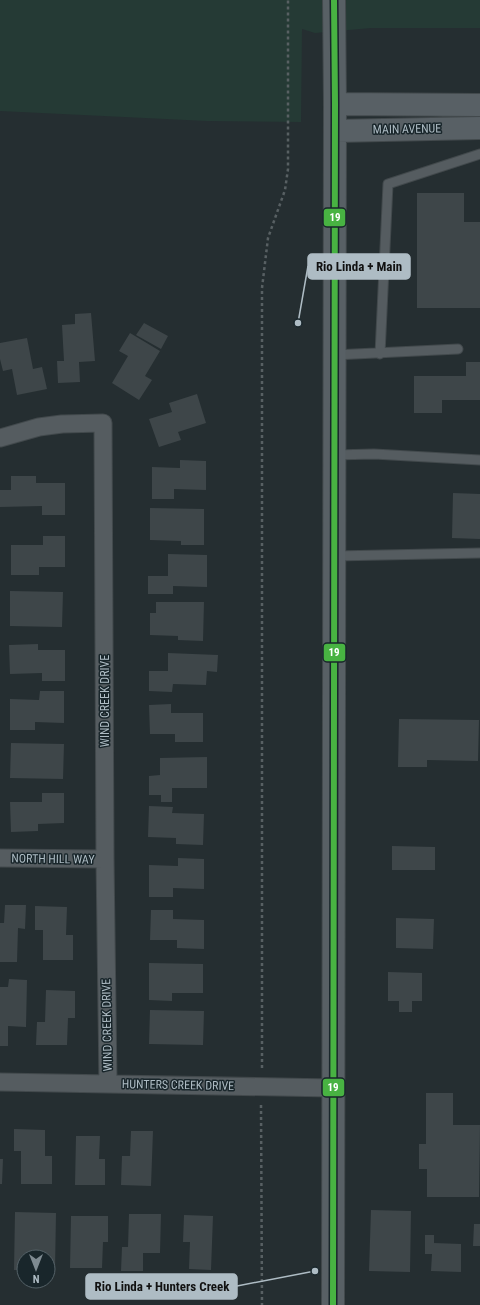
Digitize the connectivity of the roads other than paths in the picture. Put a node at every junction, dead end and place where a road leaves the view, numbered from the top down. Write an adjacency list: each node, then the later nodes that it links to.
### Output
1 (334, 0): 2 (main road)
2 (335, 104): 3 (main road, MAIN AVENUE); 5 (main road)
3 (480, 105)
4 (480, 128): 5 (main road, MAIN AVENUE)
5 (335, 131): 9 (main road)
6 (480, 154): 8 (lane)
7 (458, 349): 8 (lane)
8 (380, 354): 9 (lane)
9 (334, 355): 11 (main road)
10 (0, 438): 16 (street, WIND CREEK DRIVE)
11 (334, 455): 12 (lane); 14 (main road)
12 (480, 460)
13 (480, 553): 14 (lane)
14 (334, 556): 19 (main road)
15 (0, 858): 16 (street, NORTH HILL WAY)
16 (105, 859): 18 (street, WIND CREEK DRIVE)
17 (0, 1082): 18 (street, HUNTERS CREEK DRIVE)
18 (108, 1084): 19 (street, HUNTERS CREEK DRIVE)
19 (332, 1088): 20 (main road)
20 (333, 1305)

